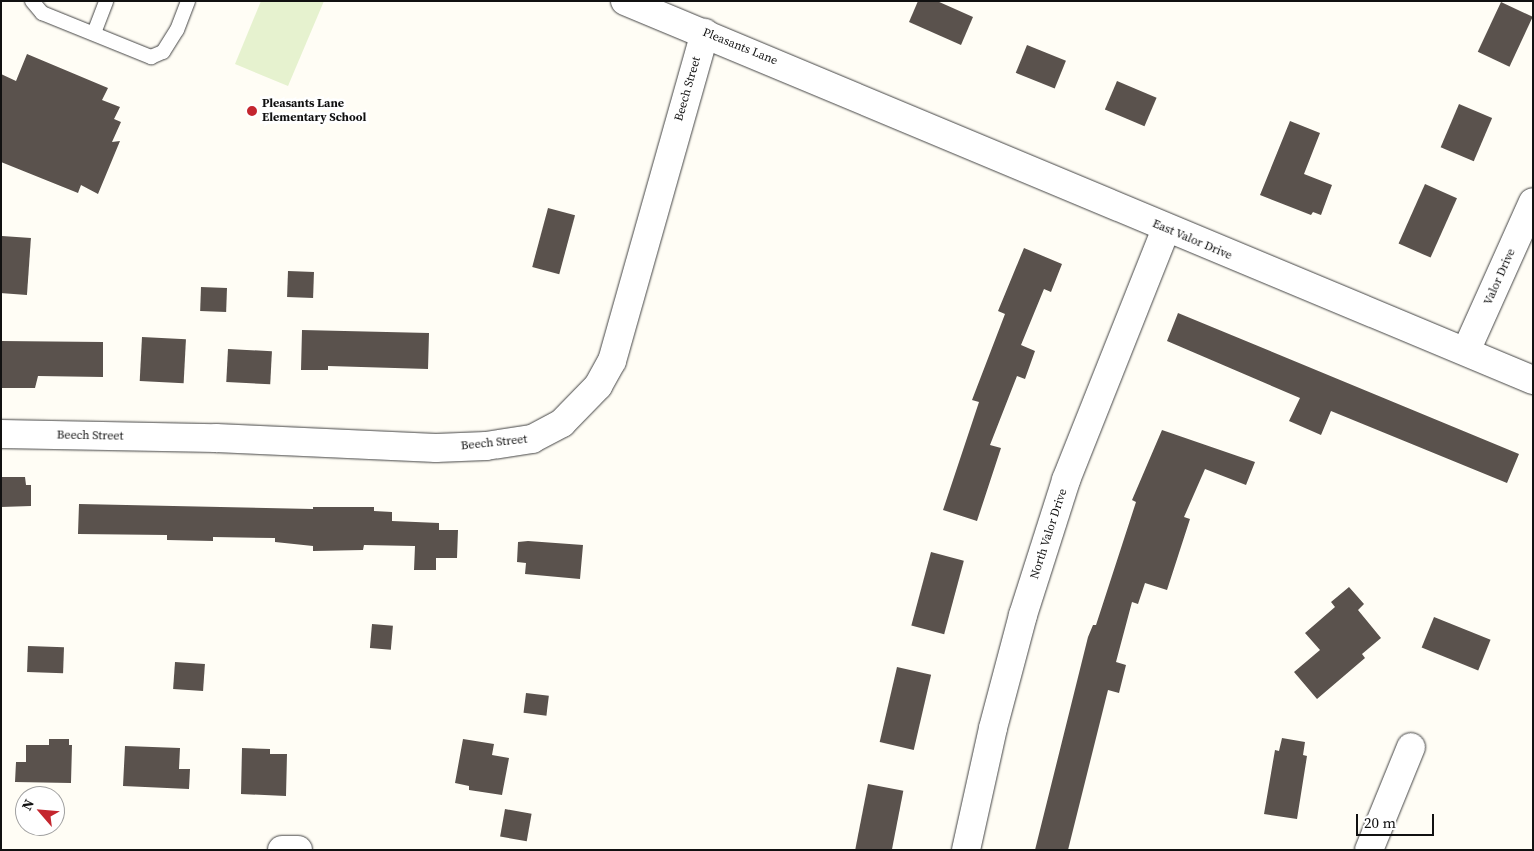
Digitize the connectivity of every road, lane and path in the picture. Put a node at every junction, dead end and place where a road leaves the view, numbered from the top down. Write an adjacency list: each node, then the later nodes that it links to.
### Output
1 (32, 1): 6 (lane)
2 (106, 1): 6 (lane)
3 (188, 1): 6 (lane)
4 (625, 1): 5 (street, Pleasants Lane)
5 (705, 33): 7 (street, Pleasants Lane); 12 (street, Beech Street)
6 (94, 34)
7 (854, 96): 9 (street, East Valor Drive)
8 (1533, 202): 10 (street, Valor Drive)
9 (1166, 229): 10 (street, East Valor Drive); 16 (street, North Valor Drive)
10 (1466, 351): 11 (street, East Valor Drive)
11 (1533, 380)
12 (1, 434)
13 (1412, 747): 17 (street)
14 (282, 850): 15 (street)
15 (298, 850)
16 (966, 850)
17 (1369, 850)

